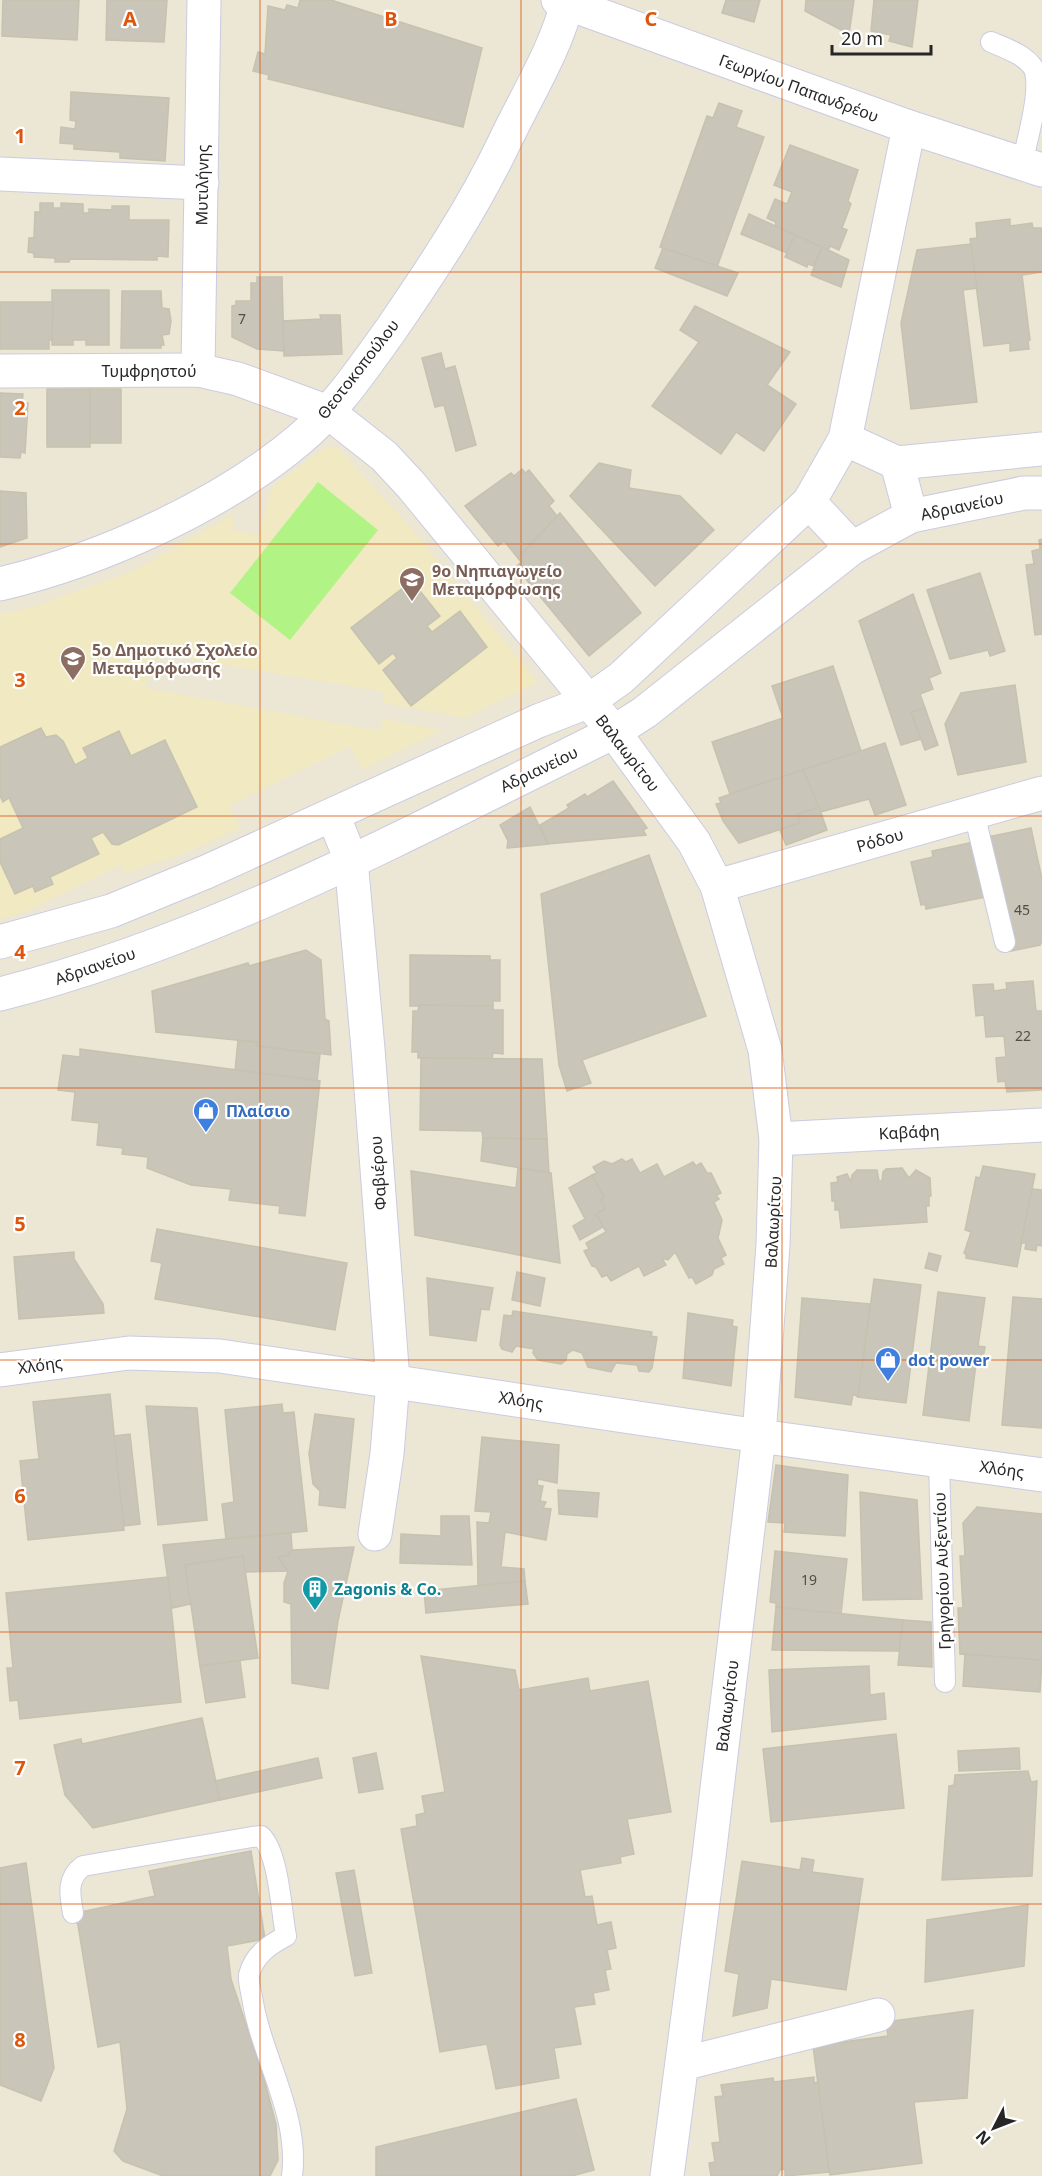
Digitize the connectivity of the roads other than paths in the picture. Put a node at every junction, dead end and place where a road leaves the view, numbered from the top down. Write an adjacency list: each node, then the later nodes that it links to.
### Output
1 (204, 0): 7 (street, Μυτιλήνης)
2 (564, 1): 4 (street, Γεωργίου Παπανδρέου); 10 (street, Θεοτοκοπούλου)
3 (991, 42): 5 (lane)
4 (909, 127): 5 (street, Γεωργίου Παπανδρέου); 11 (street)
5 (1032, 167)
6 (0, 174): 7 (street)
7 (202, 183): 8 (street, Μυτιλήνης)
8 (198, 370): 9 (street, Τυμφρηστού); 10 (street, Τυμφρηστού)
9 (0, 371)
10 (328, 412): 18 (street, Θεοτοκοπούλου); 19 (street, Βαλαωρίτου)
11 (845, 439): 13 (street); 15 (street)
12 (1042, 448): 13 (street)
13 (897, 463): 16 (street)
14 (1042, 493): 16 (street, Αδριανείου)
15 (809, 502): 17 (street); 19 (street)
16 (912, 516): 17 (street, Αδριανείου)
17 (852, 548): 20 (street, Αδριανείου)
18 (0, 584)
19 (587, 702): 20 (street, Βαλαωρίτου); 23 (street)
20 (614, 732): 24 (street, Αδριανείου); 25 (street, Βαλαωρίτου)
21 (1042, 793): 22 (street, Ρόδου)
22 (974, 813): 25 (street, Ρόδου); 27 (lane)
23 (333, 815): 24 (street, Φαβιέρου); 26 (street)
24 (351, 860): 28 (street, Αδριανείου); 32 (street, Φαβιέρου)
25 (717, 886): 30 (street, Βαλαωρίτου)
26 (0, 942)
27 (1005, 942)
28 (0, 994)
29 (1042, 1125): 30 (street, Καβάφη)
30 (776, 1139): 33 (street, Βαλαωρίτου)
31 (0, 1370): 32 (street, Χλόης)
32 (393, 1381): 33 (street, Χλόης); 36 (street, Φαβιέρου)
33 (759, 1436): 34 (street, Χλόης); 40 (street, Βαλαωρίτου)
34 (939, 1461): 35 (street, Χλόης); 37 (lane, Γρηγορίου Αυξεντίου)
35 (1042, 1475)
36 (375, 1534)
37 (945, 1682)
38 (73, 1913): 41 (lane)
39 (878, 2015): 40 (street)
40 (682, 2064): 42 (street, Βαλαωρίτου)
41 (292, 2176)
42 (667, 2176)

